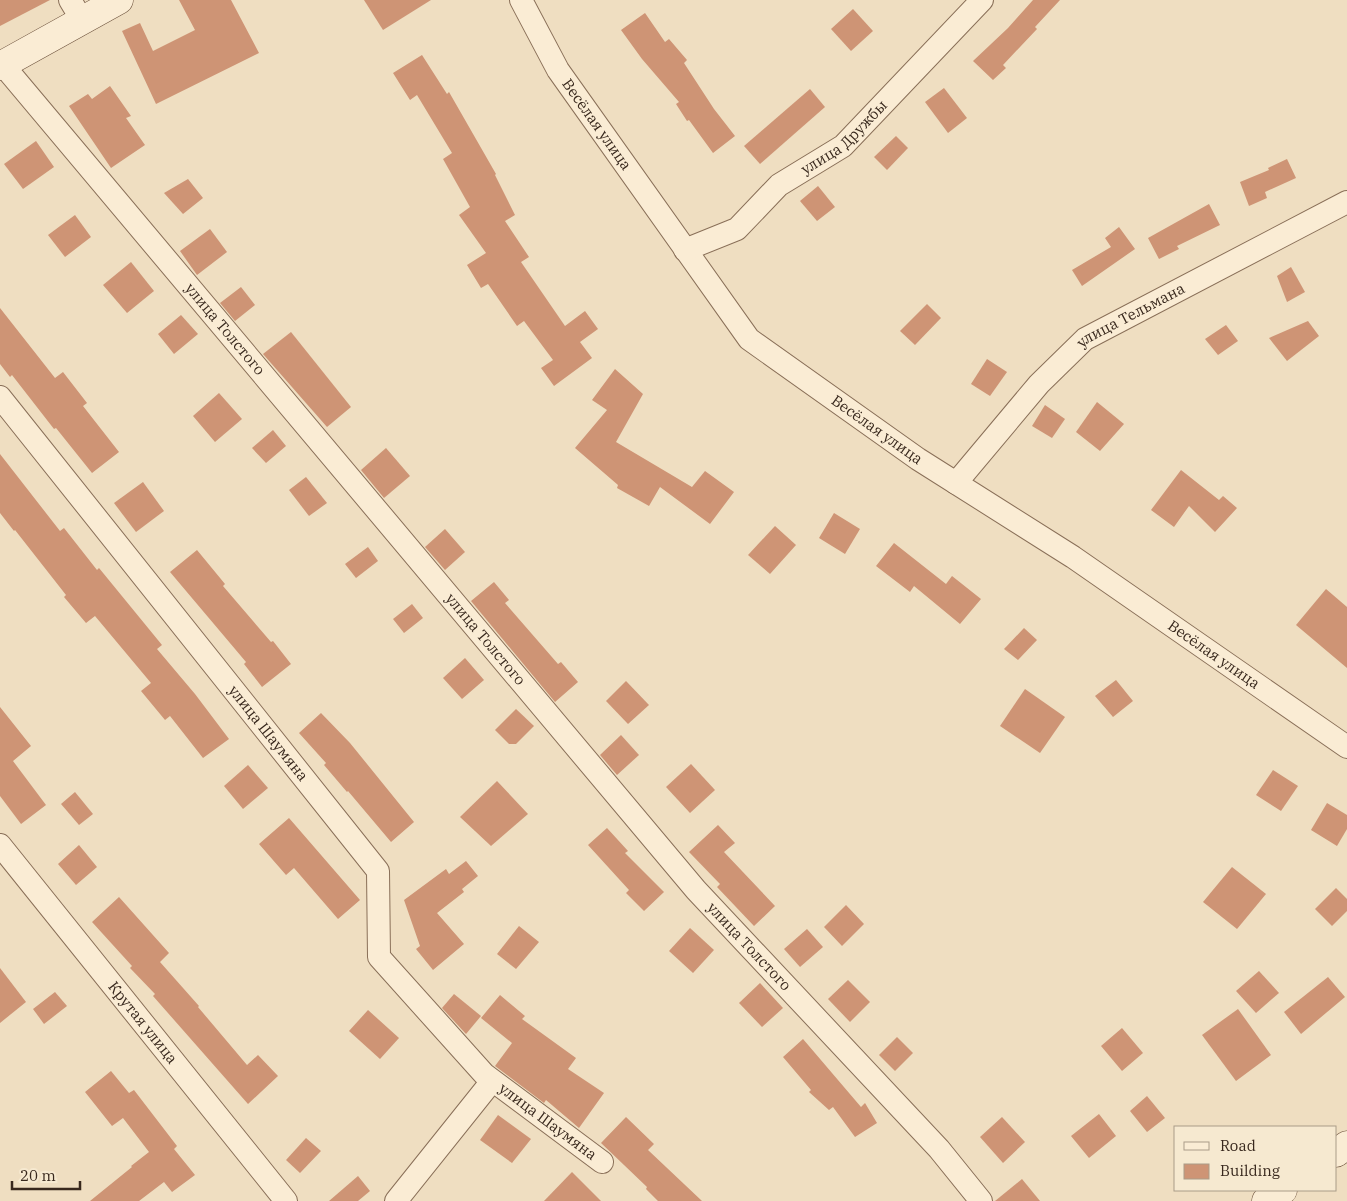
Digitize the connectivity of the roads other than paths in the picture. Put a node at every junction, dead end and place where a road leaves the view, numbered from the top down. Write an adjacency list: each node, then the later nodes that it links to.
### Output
1 (119, 0): 4 (main road)
2 (522, 0): 7 (street, Весёлая улица)
3 (982, 0): 7 (street, улица Дружбы)
4 (76, 10): 5 (main road)
5 (2, 66): 17 (street, улица Толстого)
6 (1347, 202): 9 (street, улица Тельмана)
7 (685, 250): 9 (street, Весёлая улица)
8 (0, 397): 12 (street, улица Шаумяна)
9 (956, 483): 10 (street, Весёлая улица)
10 (1347, 747)
11 (0, 845): 15 (street, Крутая улица)
12 (492, 1082): 13 (street, улица Шаумяна); 16 (street, улица Шаумяна)
13 (602, 1162)
14 (1281, 1191): 18 (main road)
15 (286, 1201)
16 (396, 1201)
17 (981, 1201)
18 (1266, 1201)

